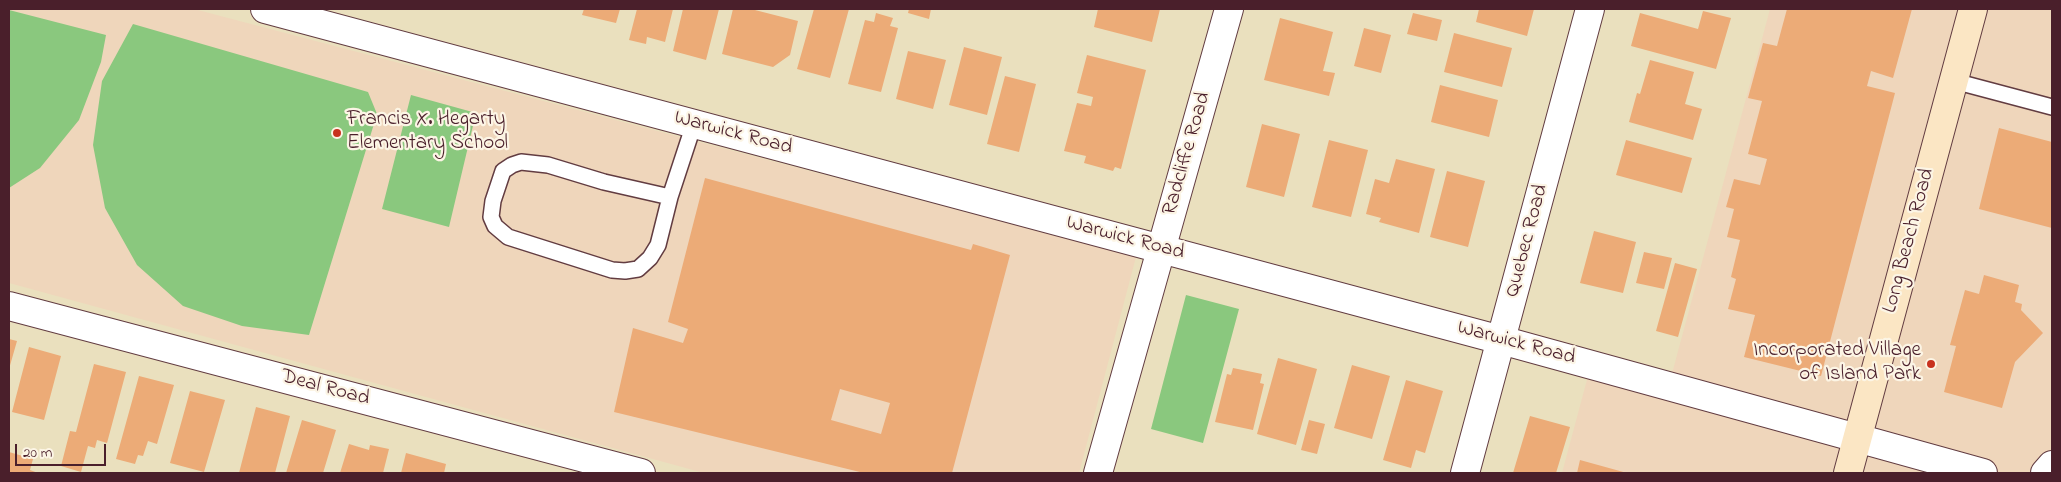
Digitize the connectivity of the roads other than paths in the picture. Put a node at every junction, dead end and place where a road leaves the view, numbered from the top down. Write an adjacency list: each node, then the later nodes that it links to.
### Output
1 (265, 9): 7 (street, Warwick Road)
2 (1229, 9): 9 (street, Radcliffe Road)
3 (1590, 9): 11 (street, Quebec Road)
4 (1973, 9): 5 (main road, Long Beach Road)
5 (1954, 80): 6 (lane); 12 (main road, Long Beach Road)
6 (2052, 107)
7 (694, 124): 8 (lane); 9 (street, Warwick Road)
8 (670, 197): 8 (lane)
9 (1162, 249): 11 (street, Warwick Road); 15 (street, Radcliffe Road)
10 (9, 306): 14 (street, Deal Road)
11 (1501, 340): 12 (street, Warwick Road); 16 (street, Quebec Road)
12 (1857, 438): 17 (main road, Long Beach Road); 18 (street, Warwick Road)
13 (2052, 465): 19 (street)
14 (640, 473)
15 (1098, 473)
16 (1465, 473)
17 (1848, 473)
18 (1983, 473)
19 (2045, 473)

